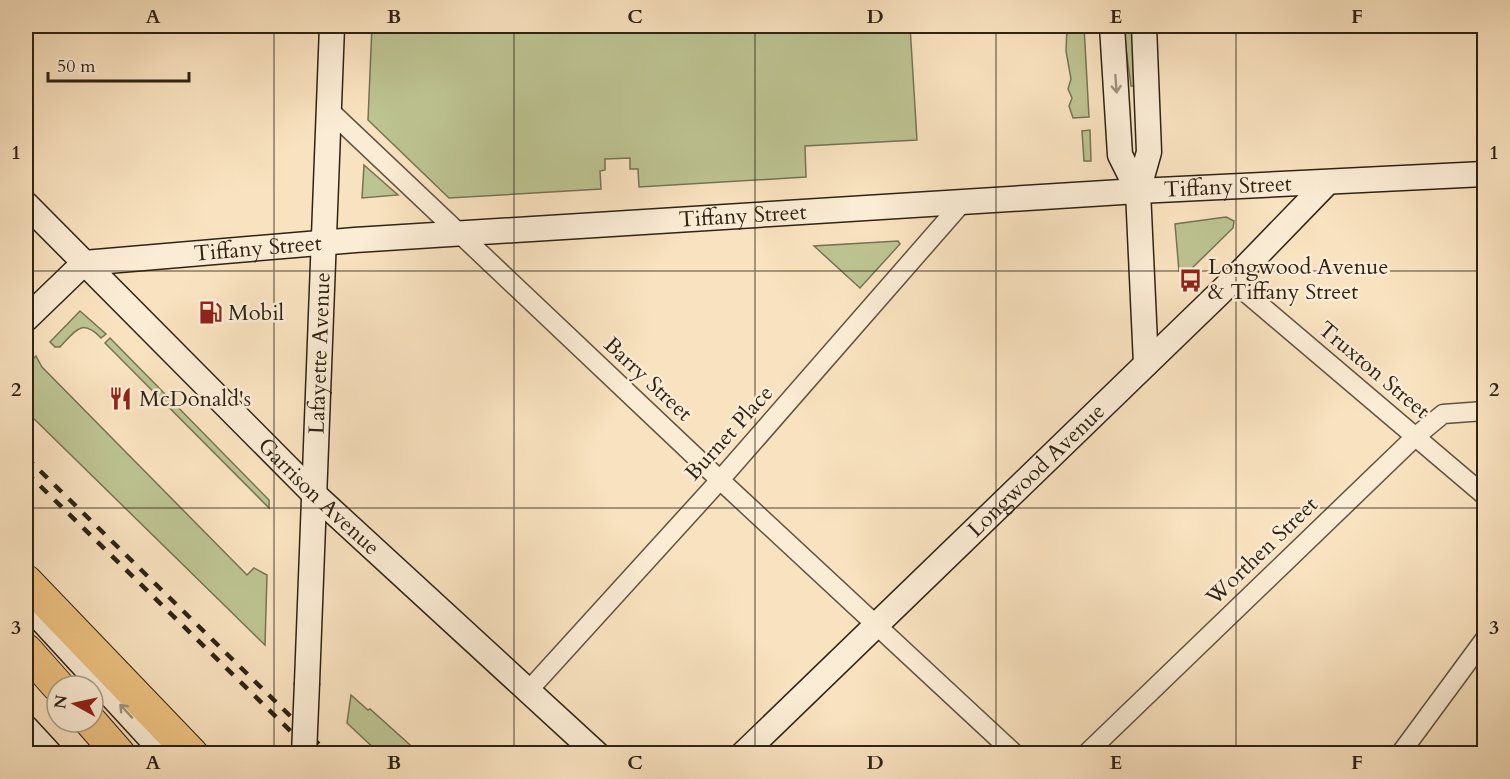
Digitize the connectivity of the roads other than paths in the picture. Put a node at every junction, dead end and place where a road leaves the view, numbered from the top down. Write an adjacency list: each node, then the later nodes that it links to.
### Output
1 (332, 26): 4 (main road, Lafayette Avenue)
2 (1112, 26): 7 (main road, one-way to 7)
3 (1144, 26): 7 (main road)
4 (329, 110): 10 (street, Barry Street); 11 (main road, Lafayette Avenue)
5 (1485, 174): 6 (main road, Tiffany Street)
6 (1326, 184): 7 (main road, Tiffany Street); 13 (main road, Longwood Avenue)
7 (1138, 191): 9 (main road, Tiffany Street); 15 (main road)
8 (26, 204): 12 (main road, Garrison Avenue)
9 (962, 204): 10 (main road, Tiffany Street); 18 (street, Burnet Place)
10 (460, 234): 11 (main road, Tiffany Street); 18 (street, Barry Street)
11 (322, 242): 12 (main road, Tiffany Street); 19 (main road, Lafayette Avenue)
12 (84, 263): 14 (main road); 19 (main road, Garrison Avenue)
13 (1232, 281): 15 (main road, Longwood Avenue); 17 (street, Truxton Street)
14 (26, 319)
15 (1146, 364): 23 (main road, Longwood Avenue)
16 (1485, 411): 17 (street, Worthen Street)
17 (1415, 437): 20 (street, Truxton Street); 42 (street, Worthen Street)
18 (720, 480): 23 (street, Barry Street); 28 (street, Burnet Place)
19 (314, 494): 28 (main road, Garrison Avenue); 38 (main road, Lafayette Avenue, bridge)
20 (1485, 495)
21 (26, 581): 37 (highway)
22 (26, 602): 36 (main road, one-way to 22)
23 (877, 624): 40 (main road, Longwood Avenue); 41 (street, Barry Street)
24 (1485, 640): 43 (street)
25 (26, 650): 27 (highway)
26 (26, 672): 29 (main road)
27 (47, 674)
28 (528, 691): 39 (main road, Garrison Avenue)
29 (45, 692)
30 (26, 728): 33 (main road)
31 (86, 734): 34 (main road)
32 (102, 734): 35 (highway)
33 (50, 753)
34 (105, 753)
35 (119, 753)
36 (165, 753)
37 (192, 753)
38 (304, 753)
39 (597, 753)
40 (743, 753)
41 (1015, 753)
42 (1086, 753)
43 (1400, 753)

